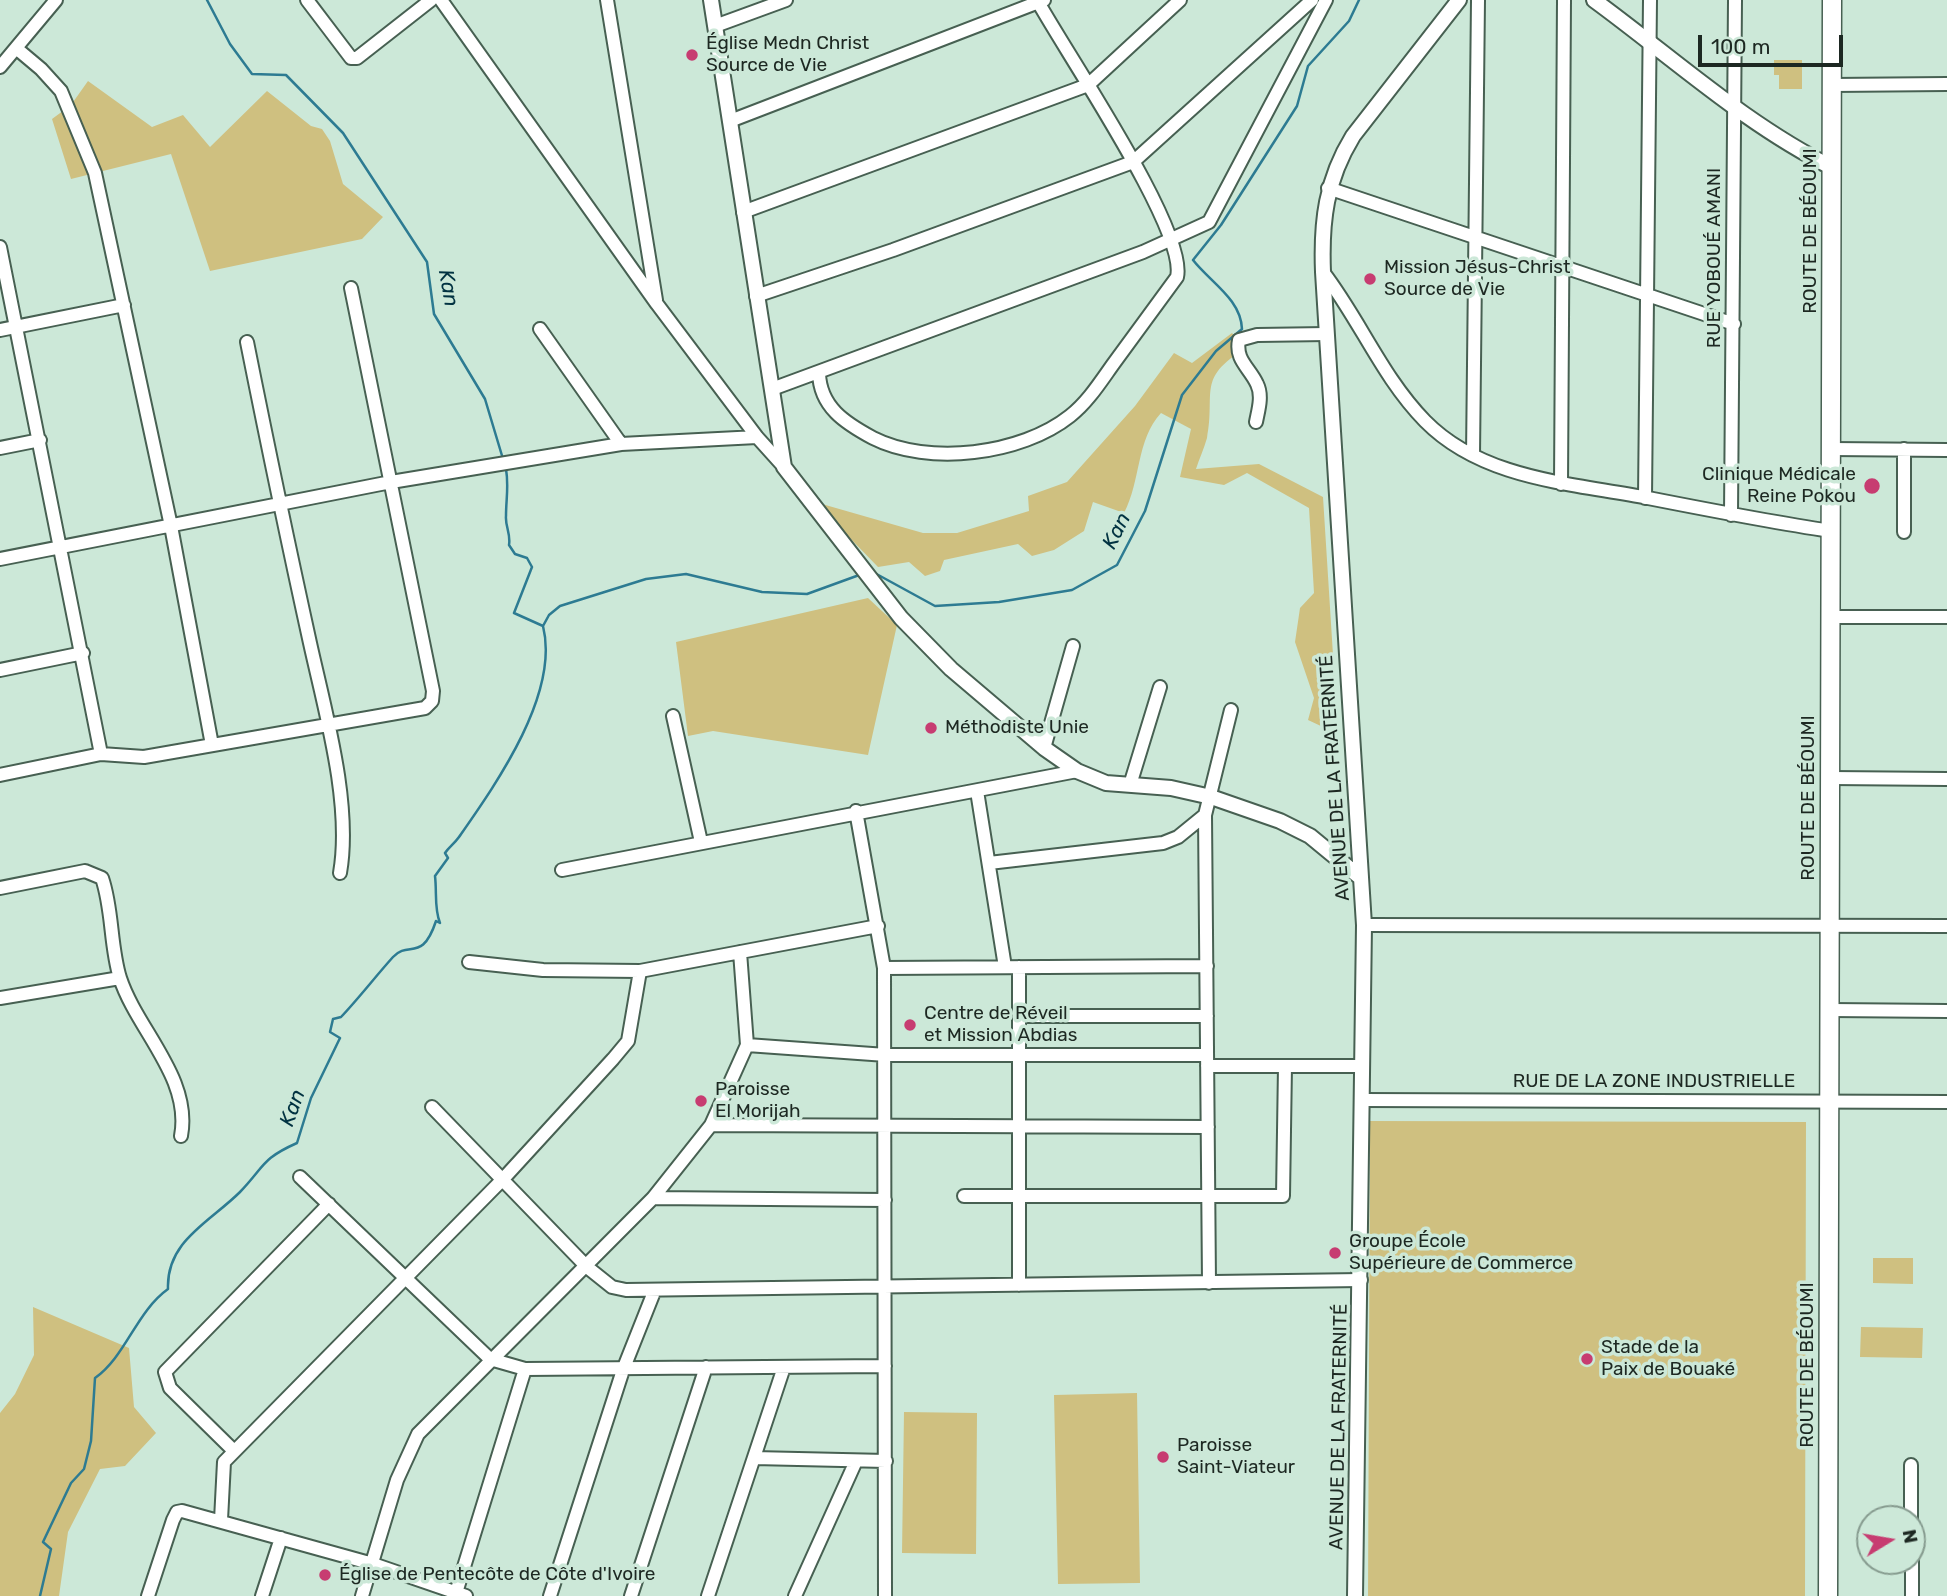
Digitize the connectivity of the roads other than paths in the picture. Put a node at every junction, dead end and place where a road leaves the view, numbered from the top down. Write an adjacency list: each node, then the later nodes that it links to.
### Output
1 (57, 0): 21 (street)
2 (307, 0): 3 (street)
3 (431, 0)
4 (441, 0): 40 (street)
5 (607, 0): 40 (street)
6 (711, 0): 19 (street)
7 (786, 0): 19 (street)
8 (1180, 0): 24 (street)
9 (1312, 0): 28 (street)
10 (1326, 0): 33 (street)
11 (1459, 0): 30 (street, AVENUE DE LA FRATERNITÉ)
12 (1478, 0): 32 (street)
13 (1564, 0): 35 (street)
14 (1594, 0): 20 (street)
15 (1650, 0): 20 (street)
16 (1735, 0): 26 (street, RUE YOBOUÉ AMANI)
17 (1832, 0): 25 (main road, ROUTE DE BÉOUMI)
18 (1040, 1): 24 (street); 27 (street)
19 (715, 26): 27 (street)
20 (1650, 42): 26 (street); 38 (street)
21 (16, 48): 22 (street); 41 (street)
22 (0, 66)
23 (1947, 84): 25 (street)
24 (1088, 85): 28 (street); 31 (street)
25 (1832, 85): 29 (main road, ROUTE DE BÉOUMI)
26 (1735, 107): 29 (street); 42 (street, RUE YOBOUÉ AMANI)
27 (730, 121): 31 (street)
28 (1133, 162): 33 (street); 39 (street)
29 (1833, 168): 55 (main road, ROUTE DE BÉOUMI)
30 (1328, 188): 32 (street); 36 (street, AVENUE DE LA FRATERNITÉ)
31 (743, 212): 39 (street)
32 (1478, 237): 35 (street); 58 (street)
33 (1173, 238): 48 (street); 48 (street)
34 (0, 247): 43 (street)
35 (1561, 266): 38 (street); 61 (street)
36 (1323, 272): 46 (street, AVENUE DE LA FRATERNITÉ); 58 (street)
37 (351, 288): 60 (street)
38 (1647, 295): 42 (street); 62 (street)
39 (756, 296): 49 (street)
40 (657, 304): 51 (street)
41 (124, 305): 43 (street); 65 (street)
42 (1734, 324): 64 (street, RUE YOBOUÉ AMANI)
43 (17, 326): 44 (street); 52 (street)
44 (0, 330)
45 (540, 330): 53 (street)
46 (1327, 334): 50 (street); 95 (street, AVENUE DE LA FRATERNITÉ)
47 (247, 342): 63 (street)
48 (819, 373): 49 (street)
49 (772, 389): 59 (street)
50 (1256, 422)
51 (757, 438): 53 (street); 59 (street)
52 (40, 440): 54 (street); 68 (street)
53 (621, 444): 60 (street)
54 (0, 448)
55 (1831, 449): 56 (street); 66 (main road, ROUTE DE BÉOUMI)
56 (1905, 449): 57 (street); 67 (street)
57 (1947, 450)
58 (1473, 455): 61 (street)
59 (784, 467): 80 (street)
60 (391, 482): 63 (street); 78 (street)
61 (1561, 485): 62 (street)
62 (1645, 498): 64 (street)
63 (280, 504): 65 (street); 78 (street)
64 (1731, 516): 66 (street)
65 (171, 526): 68 (street); 79 (street)
66 (1831, 531): 70 (main road, ROUTE DE BÉOUMI)
67 (1904, 532)
68 (61, 547): 69 (street); 73 (street)
69 (0, 559)
70 (1829, 617): 71 (street); 84 (main road, ROUTE DE BÉOUMI)
71 (1947, 617)
72 (1073, 646): 80 (street)
73 (83, 653): 74 (street); 81 (street)
74 (0, 670)
75 (1160, 687): 86 (street)
76 (1231, 710): 88 (street)
77 (673, 716): 91 (street)
78 (328, 726): 79 (street); 94 (street)
79 (212, 745): 81 (street)
80 (1044, 748): 82 (street)
81 (101, 754): 83 (street)
82 (1077, 771): 86 (street); 87 (street)
83 (0, 775)
84 (1831, 778): 85 (street); 97 (main road, ROUTE DE BÉOUMI)
85 (1947, 779)
86 (1130, 786): 88 (street)
87 (977, 791): 89 (street); 92 (street)
88 (1211, 797): 90 (street); 95 (street)
89 (856, 811): 91 (street); 98 (street)
90 (1205, 815): 92 (street); 105 (street)
91 (701, 842): 93 (street)
92 (989, 863): 103 (street)
93 (562, 870)
94 (340, 873)
95 (1362, 878): 99 (street, AVENUE DE LA FRATERNITÉ)
96 (0, 888): 108 (street)
97 (1830, 925): 99 (street); 100 (street); 110 (main road, ROUTE DE BÉOUMI)
98 (878, 926): 101 (street); 106 (street)
99 (1364, 926): 119 (street, AVENUE DE LA FRATERNITÉ)
100 (1947, 926)
101 (740, 951): 107 (street); 114 (street)
102 (469, 962): 107 (street)
103 (1004, 967): 104 (street); 106 (street)
104 (1019, 967): 105 (street); 112 (street)
105 (1207, 967): 113 (street)
106 (884, 968): 115 (street)
107 (640, 971): 130 (street)
108 (120, 978): 109 (street); 128 (street)
109 (0, 998)
110 (1830, 1010): 111 (street); 121 (main road, ROUTE DE BÉOUMI)
111 (1947, 1011)
112 (1019, 1016): 113 (street); 116 (street)
113 (1207, 1016): 117 (street)
114 (747, 1045): 115 (street); 124 (street)
115 (886, 1055): 116 (street); 127 (street)
116 (1019, 1056): 117 (street); 125 (street)
117 (1207, 1061): 118 (street); 126 (street)
118 (1284, 1066): 119 (street); 132 (street)
119 (1361, 1066): 120 (street, AVENUE DE LA FRATERNITÉ)
120 (1362, 1100): 121 (street, RUE DE LA ZONE INDUSTRIELLE); 139 (street, AVENUE DE LA FRATERNITÉ)
121 (1829, 1102): 122 (street, RUE DE LA ZONE INDUSTRIELLE); 170 (main road, ROUTE DE BÉOUMI)
122 (1947, 1102)
123 (432, 1107): 130 (street)
124 (711, 1125): 127 (street); 134 (street)
125 (1019, 1127): 126 (street); 127 (street); 131 (street)
126 (1208, 1127): 132 (street)
127 (884, 1128): 135 (street)
128 (181, 1136)
129 (300, 1177): 136 (street)
130 (503, 1178): 137 (street); 138 (street)
131 (1018, 1195): 132 (street); 133 (street); 141 (street)
132 (1208, 1195): 140 (street)
133 (964, 1196)
134 (653, 1198): 135 (street); 137 (street)
135 (885, 1199): 142 (street)
136 (329, 1205): 138 (street); 150 (street)
137 (587, 1266): 143 (street); 144 (street)
138 (403, 1279): 144 (street); 150 (street)
139 (1361, 1280): 140 (street); 169 (street, AVENUE DE LA FRATERNITÉ)
140 (1209, 1283): 141 (street)
141 (1019, 1285): 142 (street)
142 (885, 1288): 143 (street); 145 (street)
143 (654, 1292): 149 (street)
144 (490, 1359): 148 (street); 158 (street)
145 (885, 1366): 147 (street); 153 (street)
146 (706, 1367): 147 (street); 149 (street); 165 (street)
147 (784, 1367): 151 (street)
148 (525, 1369): 149 (street); 160 (street)
149 (623, 1370): 164 (street)
150 (233, 1450): 156 (street)
151 (754, 1458): 152 (street); 166 (street)
152 (856, 1461): 153 (street); 167 (street)
153 (887, 1461): 168 (street)
154 (1911, 1465): 155 (street)
155 (1911, 1505)
156 (222, 1520): 157 (street); 161 (street)
157 (281, 1538): 158 (street); 162 (street)
158 (373, 1564): 160 (street); 163 (street)
159 (1912, 1575): 171 (street)
160 (459, 1595)
161 (148, 1596)
162 (262, 1596)
163 (362, 1596)
164 (551, 1596)
165 (631, 1596)
166 (708, 1596)
167 (794, 1596)
168 (889, 1596)
169 (1355, 1596)
170 (1828, 1596)
171 (1912, 1596)

